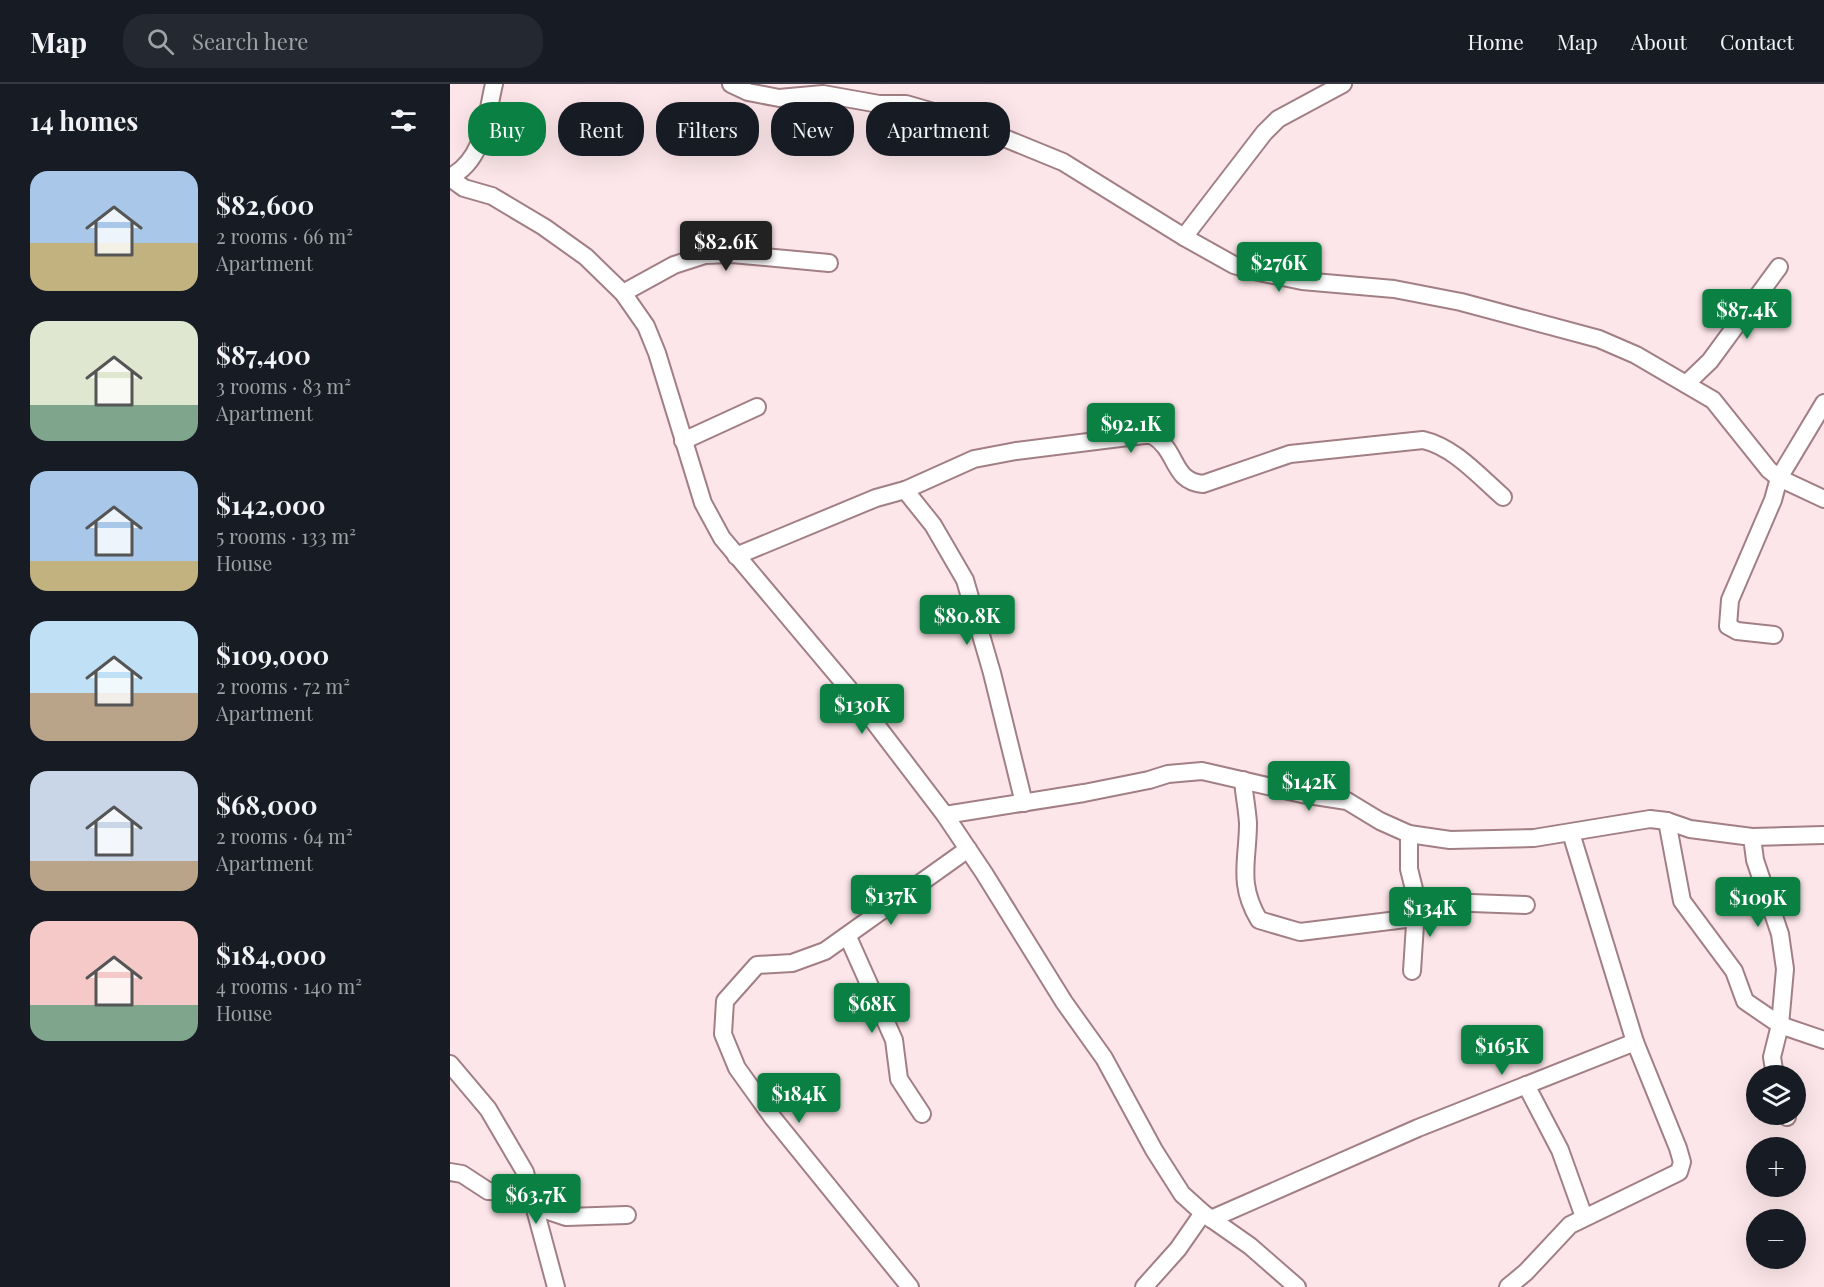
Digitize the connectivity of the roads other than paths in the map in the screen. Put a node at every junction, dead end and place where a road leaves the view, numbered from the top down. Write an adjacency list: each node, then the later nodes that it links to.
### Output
1 (494, 84): 4 (street)
2 (731, 84): 5 (street)
3 (1343, 84): 5 (street)
4 (450, 177): 8 (street)
5 (1184, 237): 9 (street)
6 (830, 263): 8 (street)
7 (1779, 267): 9 (street)
8 (623, 293): 12 (street)
9 (1686, 384): 13 (street)
10 (1824, 403): 13 (street)
11 (757, 407): 12 (street)
12 (683, 441): 17 (street)
13 (1779, 478): 16 (street); 18 (street)
14 (905, 490): 15 (street); 17 (street); 20 (street)
15 (1503, 497)
16 (1824, 499)
17 (736, 555): 21 (street)
18 (1774, 635)
19 (1243, 780): 20 (street); 24 (street); 29 (street)
20 (1024, 803): 21 (street)
21 (945, 815): 27 (street)
22 (1667, 821): 23 (street); 26 (street); 32 (street)
23 (1570, 832): 24 (street); 34 (street)
24 (1409, 834): 29 (street)
25 (1824, 835): 26 (street)
26 (1752, 837): 32 (street)
27 (968, 849): 30 (street); 42 (street)
28 (1526, 905): 29 (street)
29 (1415, 910): 31 (street)
30 (848, 937): 38 (street); 45 (street)
31 (1412, 971)
32 (1780, 1025): 33 (street); 36 (street)
33 (1824, 1040)
34 (1635, 1042): 37 (street); 43 (street)
35 (450, 1064): 40 (street)
36 (1773, 1065)
37 (1526, 1085): 42 (street); 43 (street)
38 (922, 1114)
39 (450, 1172): 40 (street)
40 (536, 1207): 41 (street); 44 (street)
41 (627, 1215)
42 (1207, 1216): 46 (street); 47 (street)
43 (1584, 1217): 48 (street)
44 (556, 1287)
45 (910, 1287)
46 (1144, 1287)
47 (1297, 1287)
48 (1508, 1287)

